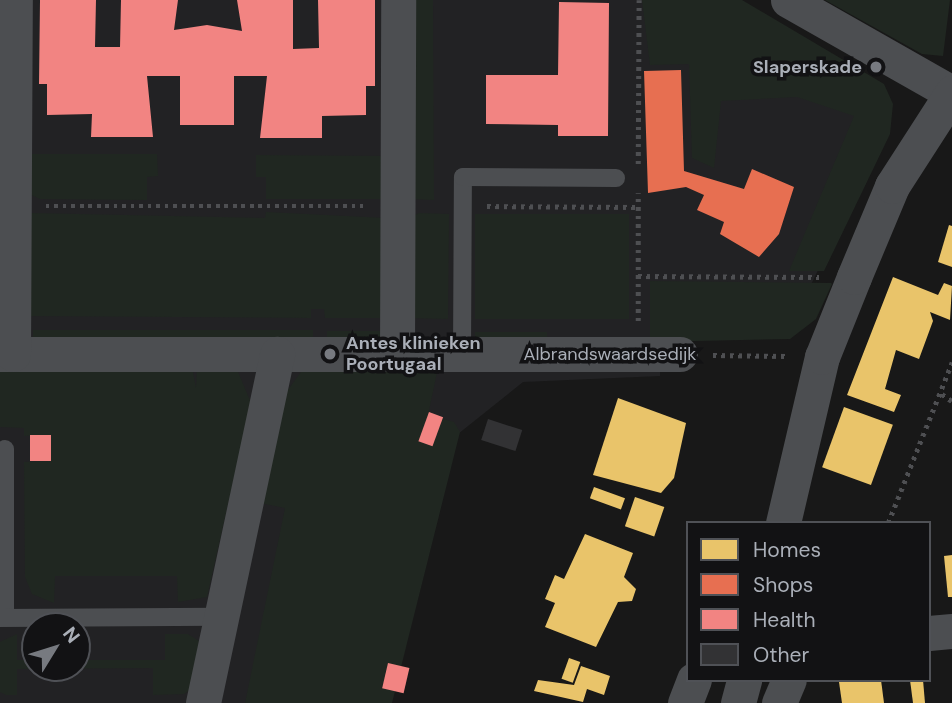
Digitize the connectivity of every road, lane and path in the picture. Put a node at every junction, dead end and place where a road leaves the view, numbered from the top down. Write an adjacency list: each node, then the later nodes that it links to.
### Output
1 (15, 0): 6 (street, Albrandswaardsedijk)
2 (398, 0): 7 (street)
3 (788, 0): 4 (street)
4 (952, 93): 11 (street)
5 (616, 178): 8 (lane)
6 (13, 206): 7 (path); 12 (street, Albrandswaardsedijk)
7 (397, 206): 14 (street)
8 (463, 206): 9 (path); 15 (lane)
9 (638, 207)
10 (638, 276): 11 (path)
11 (854, 277): 17 (street)
12 (6, 354): 13 (street, Albrandswaardsedijk)
13 (276, 354): 14 (street, Albrandswaardsedijk); 27 (street)
14 (397, 354): 15 (street, Albrandswaardsedijk)
15 (462, 354): 16 (street, Albrandswaardsedijk)
16 (680, 354): 17 (path, Albrandswaardsedijk)
17 (822, 357): 22 (street)
18 (952, 362): 19 (path)
19 (942, 394): 20 (path); 25 (path)
20 (952, 401)
21 (5, 449): 26 (lane)
22 (787, 488): 23 (street); 24 (street)
23 (768, 521)
24 (783, 521)
25 (889, 521)
26 (2, 617): 27 (lane)
27 (219, 617): 33 (street)
28 (952, 631): 29 (street)
29 (931, 633)
30 (693, 682): 34 (street)
31 (743, 682): 35 (street)
32 (788, 682): 36 (street)
33 (204, 703)
34 (685, 703)
35 (737, 703)
36 (779, 703)

